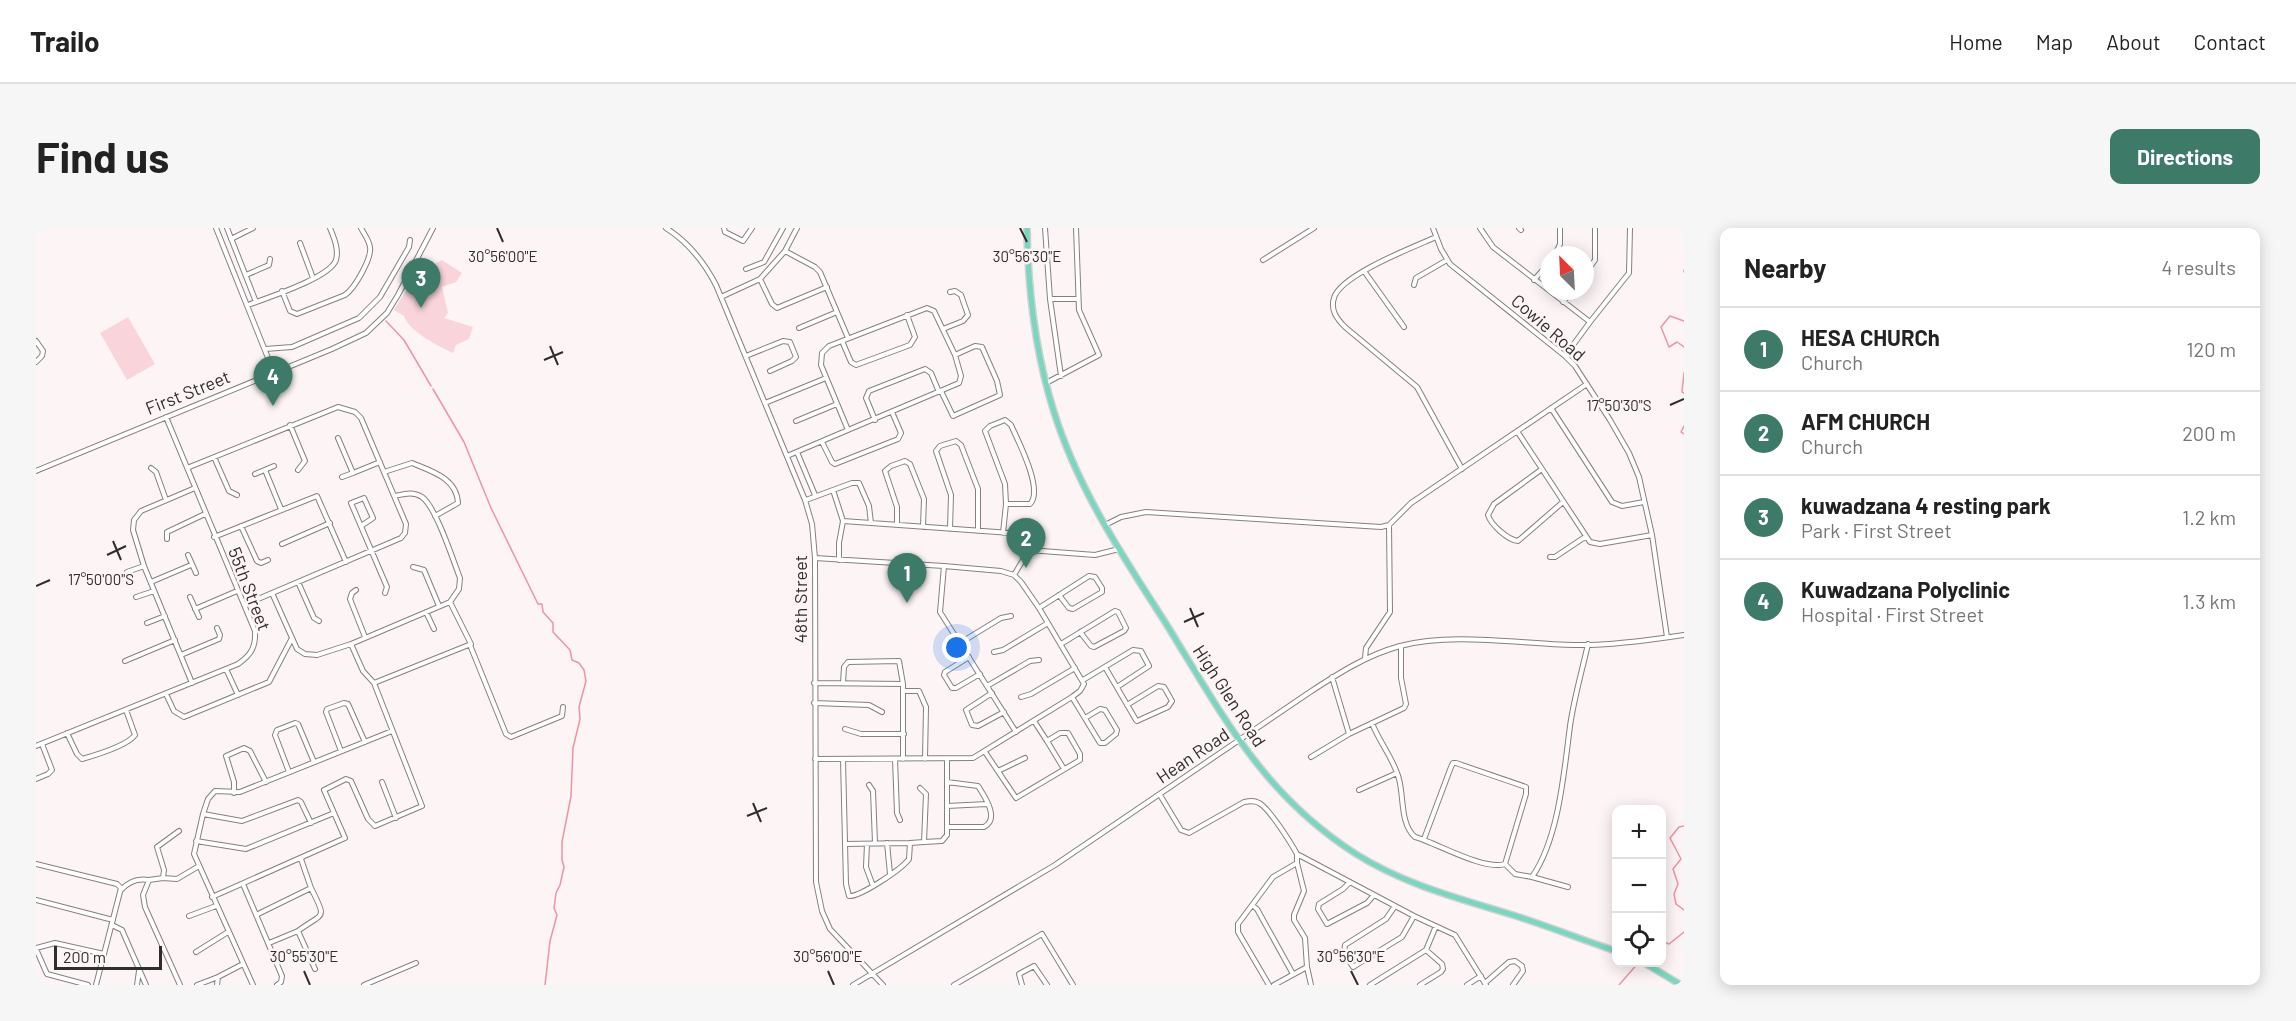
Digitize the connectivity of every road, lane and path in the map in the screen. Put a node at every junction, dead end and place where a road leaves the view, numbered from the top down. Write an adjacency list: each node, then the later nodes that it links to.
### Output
1 (216, 228): 47 (street)
2 (227, 228): 22 (street)
3 (253, 228): 22 (street)
4 (330, 228): 35 (street)
5 (361, 228): 40 (street)
6 (433, 228): 63 (street, First Street)
7 (666, 228): 42 (street, 48th Street)
8 (724, 228): 9 (street)
9 (752, 228)
10 (783, 228): 31 (street)
11 (797, 228): 26 (street)
12 (1027, 228): 66 (main road, High Glen Road)
13 (1045, 228): 43 (street)
14 (1076, 228): 44 (street)
15 (1314, 228): 28 (street)
16 (1433, 228): 21 (street, Cowie Road)
17 (1480, 228): 37 (street)
18 (1560, 228): 25 (street)
19 (1595, 228): 30 (street)
20 (1630, 228): 50 (street)
21 (1436, 237): 29 (street, Cowie Road); 32 (street)
22 (231, 239): 34 (street)
23 (410, 240): 57 (street)
24 (300, 243): 35 (street)
25 (1559, 246)
26 (785, 251): 36 (street); 39 (street)
27 (270, 259): 34 (street)
28 (1263, 260)
29 (1447, 260): 38 (street); 60 (street, Cowie Road)
30 (1594, 261)
31 (746, 269)
32 (1364, 272): 51 (street); 88 (street)
33 (1540, 273): 37 (street)
34 (246, 275): 45 (street)
35 (313, 278): 40 (street)
36 (760, 279): 39 (street); 42 (street)
37 (1534, 280): 46 (street)
38 (1414, 285)
39 (827, 287): 48 (street)
40 (282, 291): 45 (street)
41 (950, 292): 53 (street)
42 (721, 297): 59 (street, 48th Street)
43 (1050, 299): 44 (street); 64 (street)
44 (1078, 299): 64 (street)
45 (256, 302): 47 (street)
46 (1563, 302): 50 (street)
47 (248, 305): 57 (street)
48 (837, 312): 52 (street); 54 (street)
49 (907, 315): 53 (street); 54 (street); 56 (street)
50 (1590, 322): 60 (street)
51 (1404, 327)
52 (799, 328)
53 (943, 329): 58 (street)
54 (848, 339): 56 (street)
55 (36, 341): 61 (street)
56 (842, 341): 65 (street)
57 (265, 349): 63 (street)
58 (955, 355): 68 (street); 68 (street)
59 (746, 356): 62 (street); 69 (street, 48th Street)
60 (1565, 356): 67 (street, Cowie Road)
61 (36, 362)
62 (771, 370)
63 (274, 373): 73 (street, First Street)
64 (1061, 376): 66 (street)
65 (826, 378): 69 (street); 70 (street)
66 (1046, 384): 114 (main road, High Glen Road)
67 (1587, 384): 71 (street); 105 (street, Cowie Road)
68 (940, 391): 72 (street); 74 (street)
69 (765, 403): 82 (street, 48th Street)
70 (837, 404): 75 (street); 77 (street)
71 (1551, 408): 78 (street); 105 (street)
72 (892, 412): 74 (street); 80 (street)
73 (166, 417): 87 (street, 55th Street); 92 (street, First Street)
74 (874, 420): 77 (street)
75 (796, 421)
76 (290, 425): 83 (street); 84 (street); 91 (street)
77 (848, 430): 80 (street)
78 (1517, 431): 88 (street); 89 (street)
79 (338, 438): 94 (street)
80 (822, 442): 81 (street)
81 (797, 452): 82 (street); 100 (street)
82 (787, 456): 103 (street, 48th Street)
83 (214, 457): 87 (street); 99 (street)
84 (380, 462): 93 (street); 94 (street)
85 (274, 466): 90 (street)
86 (151, 468): 102 (street)
87 (187, 468): 97 (street, 55th Street)
88 (1462, 469): 115 (street)
89 (1542, 469): 104 (street); 104 (street)
90 (265, 470): 95 (street); 107 (street)
91 (298, 470)
92 (36, 471)
93 (384, 472): 101 (street); 109 (street)
94 (353, 473): 96 (street)
95 (255, 474)
96 (342, 477)
97 (195, 488): 102 (street); 108 (street, 55th Street)
98 (833, 490): 100 (street); 110 (street); 112 (street)
99 (237, 495)
100 (815, 495): 103 (street)
101 (394, 496): 109 (street); 129 (street)
102 (166, 500): 137 (street)
103 (805, 500): 132 (street, 48th Street)
104 (1563, 502): 124 (street)
105 (1644, 502): 122 (street, Cowie Road)
106 (1006, 504): 106 (street); 121 (street)
107 (281, 509): 111 (street); 116 (street)
108 (205, 514): 123 (street, 55th Street); 125 (street)
109 (435, 516): 153 (street)
110 (843, 521): 112 (street); 134 (street)
111 (330, 523): 126 (street); 135 (street)
112 (871, 524): 113 (street)
113 (897, 525): 118 (street); 118 (street)
114 (1105, 525): 115 (street); 127 (main road, High Glen Road)
115 (1389, 525): 182 (street)
116 (242, 526): 123 (street); 133 (street)
117 (361, 526): 117 (street); 129 (street)
118 (923, 527): 119 (street)
119 (950, 529): 120 (street); 120 (street)
120 (978, 531): 121 (street)
121 (1003, 533): 128 (street)
122 (1652, 535): 124 (street); 170 (street, Cowie Road)
123 (214, 537): 147 (street, 55th Street)
124 (1586, 537): 131 (street)
125 (167, 539)
126 (282, 544)
127 (1119, 549): 128 (street); 220 (main road, High Glen Road)
128 (1029, 550): 142 (street)
129 (372, 552): 135 (street); 148 (street)
130 (188, 555): 136 (street)
131 (1550, 557)
132 (815, 558): 134 (street); 193 (street, 48th Street)
133 (268, 560)
134 (839, 560): 138 (street)
135 (346, 562): 144 (street)
136 (190, 565): 141 (street); 143 (street)
137 (144, 566): 140 (street); 143 (street)
138 (944, 566): 142 (street); 173 (street)
139 (413, 567): 155 (street)
140 (127, 572)
141 (196, 573)
142 (1014, 574): 156 (street)
143 (151, 582): 146 (street)
144 (298, 582): 149 (street); 162 (street)
145 (356, 590): 169 (street)
146 (154, 591): 151 (street); 159 (street)
147 (237, 591): 154 (street, 55th Street); 157 (street)
148 (385, 592)
149 (272, 593): 154 (street); 171 (street)
150 (1059, 595): 150 (street); 156 (street)
151 (136, 597)
152 (190, 597): 157 (street)
153 (450, 602): 155 (street); 177 (street)
154 (244, 605): 187 (street, 55th Street)
155 (439, 606): 158 (street)
156 (1039, 608): 164 (street)
157 (195, 609): 161 (street)
158 (426, 612): 166 (street); 169 (street)
159 (165, 616): 163 (street); 172 (street)
160 (1011, 616): 173 (street)
161 (199, 617)
162 (319, 621)
163 (147, 623)
164 (1048, 623): 175 (street); 179 (street)
165 (218, 628): 180 (street)
166 (434, 629)
167 (1080, 632): 167 (street); 175 (street)
168 (1684, 635): 170 (street, Hean Road)
169 (365, 637): 174 (street)
170 (1667, 637): 176 (street, Hean Road)
171 (292, 639): 174 (street); 201 (street)
172 (175, 640): 180 (street); 184 (street)
173 (960, 643): 181 (street)
174 (351, 644): 192 (street)
175 (1061, 644): 185 (street)
176 (1588, 644): 178 (street, Hean Road); 272 (street)
177 (470, 645): 192 (street); 206 (street)
178 (1401, 646): 182 (street, Hean Road); 212 (street)
179 (994, 652)
180 (181, 655): 191 (street)
181 (969, 657): 188 (street); 188 (street)
182 (1365, 659): 189 (street, Hean Road)
183 (1039, 660): 196 (street)
184 (125, 661)
185 (1076, 668): 190 (street); 202 (street)
186 (1105, 668): 190 (street); 197 (street); 197 (street)
187 (226, 669): 191 (street, 55th Street); 201 (street)
188 (980, 674): 196 (street)
189 (1332, 677): 218 (street); 220 (street, Hean Road)
190 (1083, 680): 203 (street)
191 (192, 683): 200 (street, 55th Street)
192 (374, 683): 214 (street)
193 (814, 683): 194 (street); 204 (street, 48th Street)
194 (843, 683): 195 (street); 195 (street)
195 (903, 684): 198 (street)
196 (987, 686): 199 (street)
197 (1117, 687): 205 (street)
198 (903, 691): 217 (street); 232 (street)
199 (992, 693): 209 (street); 209 (street)
200 (166, 694): 201 (street); 207 (street, 55th Street)
201 (238, 695)
202 (1021, 697)
203 (1072, 698): 210 (street); 211 (street)
204 (814, 703): 208 (street); 228 (street, 48th Street)
205 (1127, 705): 205 (street)
206 (563, 707)
207 (126, 710): 216 (street, 55th Street); 216 (street)
208 (882, 712)
209 (1004, 712): 215 (street)
210 (1085, 718): 210 (street)
211 (1034, 721): 215 (street); 219 (street)
212 (1372, 723): 218 (street); 238 (street)
213 (845, 729): 217 (street)
214 (392, 731): 221 (street); 252 (street)
215 (1016, 732): 225 (street)
216 (67, 733): 222 (street, 55th Street)
217 (904, 734): 231 (street)
218 (1349, 734): 226 (street)
219 (1047, 741): 235 (street); 235 (street)
220 (1239, 741): 247 (street, Hean Road); 296 (main road, High Glen Road)
221 (365, 742): 224 (street); 224 (street)
222 (42, 744): 223 (street, 55th Street); 239 (street)
223 (36, 746)
224 (341, 751): 234 (street)
225 (985, 752): 233 (street); 236 (street)
226 (1311, 757)
227 (1024, 758): 236 (street)
228 (815, 759): 229 (street); 306 (street, 48th Street)
229 (843, 759): 230 (street); 263 (street)
230 (895, 759): 231 (street); 253 (street)
231 (903, 759): 232 (street)
232 (925, 759): 233 (street)
233 (947, 760): 242 (street)
234 (314, 762): 237 (street); 237 (street)
235 (1064, 769): 236 (street)
236 (998, 771)
237 (289, 772): 240 (street)
238 (1398, 773): 245 (street); 257 (street)
239 (36, 780)
240 (266, 782): 246 (street); 246 (street)
241 (382, 782): 252 (street)
242 (947, 782): 248 (street); 249 (street)
243 (869, 784): 260 (street)
244 (920, 788): 259 (street)
245 (1359, 790)
246 (234, 793): 251 (street)
247 (1160, 795): 265 (street); 306 (street, Hean Road)
248 (987, 804): 249 (street); 255 (street)
249 (947, 806): 255 (street)
250 (334, 813): 252 (street); 254 (street); 266 (street)
251 (203, 814): 254 (street); 258 (street)
252 (396, 818)
253 (900, 820)
254 (311, 823): 258 (street)
255 (947, 827): 259 (street)
256 (179, 831): 273 (street)
257 (1424, 839): 269 (street); 269 (street)
258 (196, 841): 270 (street)
259 (924, 842): 262 (street)
260 (875, 843): 261 (street); 264 (street)
261 (887, 843): 262 (street); 271 (street)
262 (910, 843): 271 (street)
263 (845, 844): 264 (street); 277 (street)
264 (867, 844): 277 (street)
265 (1297, 854): 267 (street); 275 (street)
266 (301, 859): 276 (street); 278 (street)
267 (1297, 863): 284 (street); 302 (street)
268 (36, 864): 280 (street)
269 (1505, 864): 272 (street)
270 (199, 866): 273 (street); 282 (street)
271 (890, 874): 277 (street)
272 (1532, 877): 279 (street)
273 (163, 878): 274 (street)
274 (149, 880): 280 (street); 315 (street)
275 (1350, 882): 281 (street); 281 (street)
276 (243, 884): 282 (street); 287 (street)
277 (873, 885)
278 (311, 888): 287 (street); 293 (street)
279 (1568, 888)
280 (121, 890): 290 (street)
281 (1374, 895): 286 (street)
282 (212, 897): 285 (street)
283 (36, 900): 290 (street)
284 (1252, 905): 307 (street); 327 (street)
285 (216, 906): 288 (street); 292 (street)
286 (1395, 906): 289 (street); 289 (street)
287 (256, 915): 294 (street)
288 (189, 916)
289 (1414, 916): 291 (street)
290 (113, 922): 299 (street); 305 (street)
291 (1436, 926): 297 (street); 308 (street)
292 (228, 932): 298 (street); 301 (street)
293 (298, 932): 294 (street); 304 (street)
294 (269, 943): 319 (street)
295 (36, 949): 299 (street); 311 (street)
296 (1612, 949)
297 (1426, 950): 330 (street); 331 (street)
298 (196, 952)
299 (104, 954): 312 (street)
300 (416, 963): 320 (street)
301 (243, 964): 309 (street); 318 (street)
302 (1307, 967): 307 (street); 329 (street)
303 (1651, 967): 334 (main road)
304 (315, 969)
305 (139, 970): 313 (street); 314 (street)
306 (872, 973): 321 (street, Hean Road); 322 (street, 48th Street)
307 (1293, 974): 328 (street)
308 (1481, 976): 310 (street); 332 (street)
309 (218, 977): 316 (street); 317 (street)
310 (1486, 984): 333 (street)
311 (88, 985)
312 (96, 985)
313 (137, 985)
314 (146, 985)
315 (180, 985)
316 (197, 985)
317 (217, 985)
318 (253, 985)
319 (277, 985)
320 (364, 985)
321 (853, 985)
322 (883, 985)
323 (954, 985): 326 (street)
324 (1022, 985): 325 (street)
325 (1047, 985)
326 (1073, 985)
327 (1269, 985)
328 (1274, 985)
329 (1311, 985)
330 (1370, 985)
331 (1420, 985)
332 (1467, 985)
333 (1513, 985)
334 (1682, 985)

